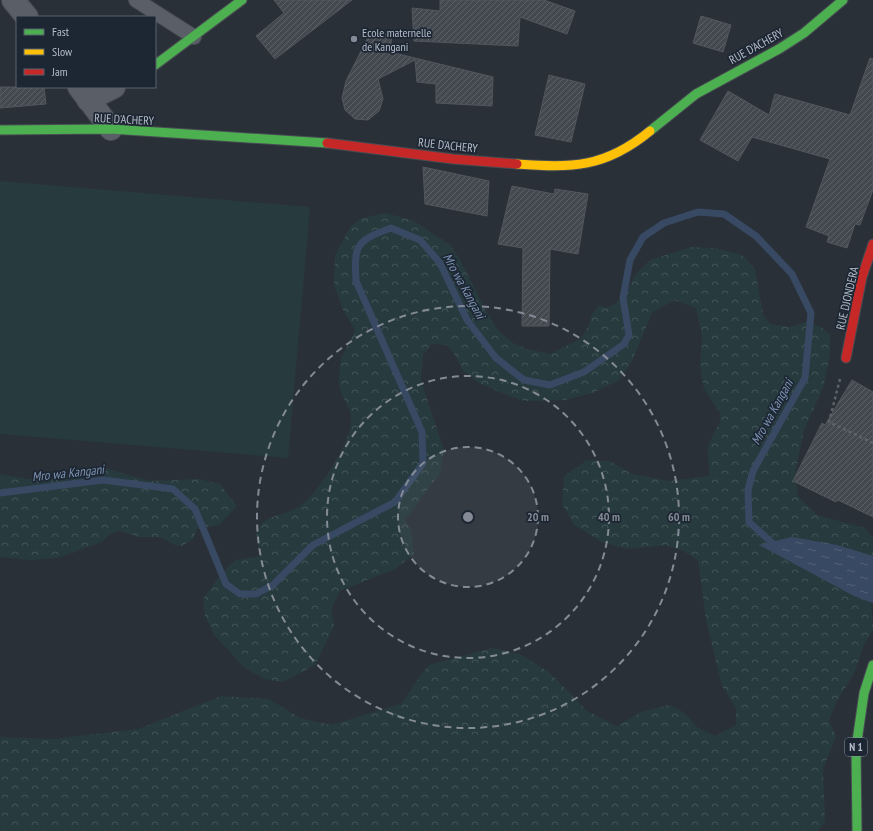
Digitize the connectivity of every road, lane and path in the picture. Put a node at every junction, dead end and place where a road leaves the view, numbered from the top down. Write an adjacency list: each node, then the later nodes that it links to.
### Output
1 (13, 0): 5 (street)
2 (136, 0): 6 (lane)
3 (242, 0): 6 (street)
4 (843, 0): 10 (street, RUE D'ACHERY)
5 (27, 16)
6 (194, 37): 7 (street)
7 (156, 64)
8 (110, 88): 9 (street)
9 (84, 94): 10 (street)
10 (110, 129): 11 (street, RUE D'ACHERY)
11 (0, 130)
12 (873, 244): 13 (street, RUE DJONDERA)
13 (846, 358): 14 (path)
14 (873, 443)
15 (873, 665): 16 (street, N 1)
16 (857, 831)

